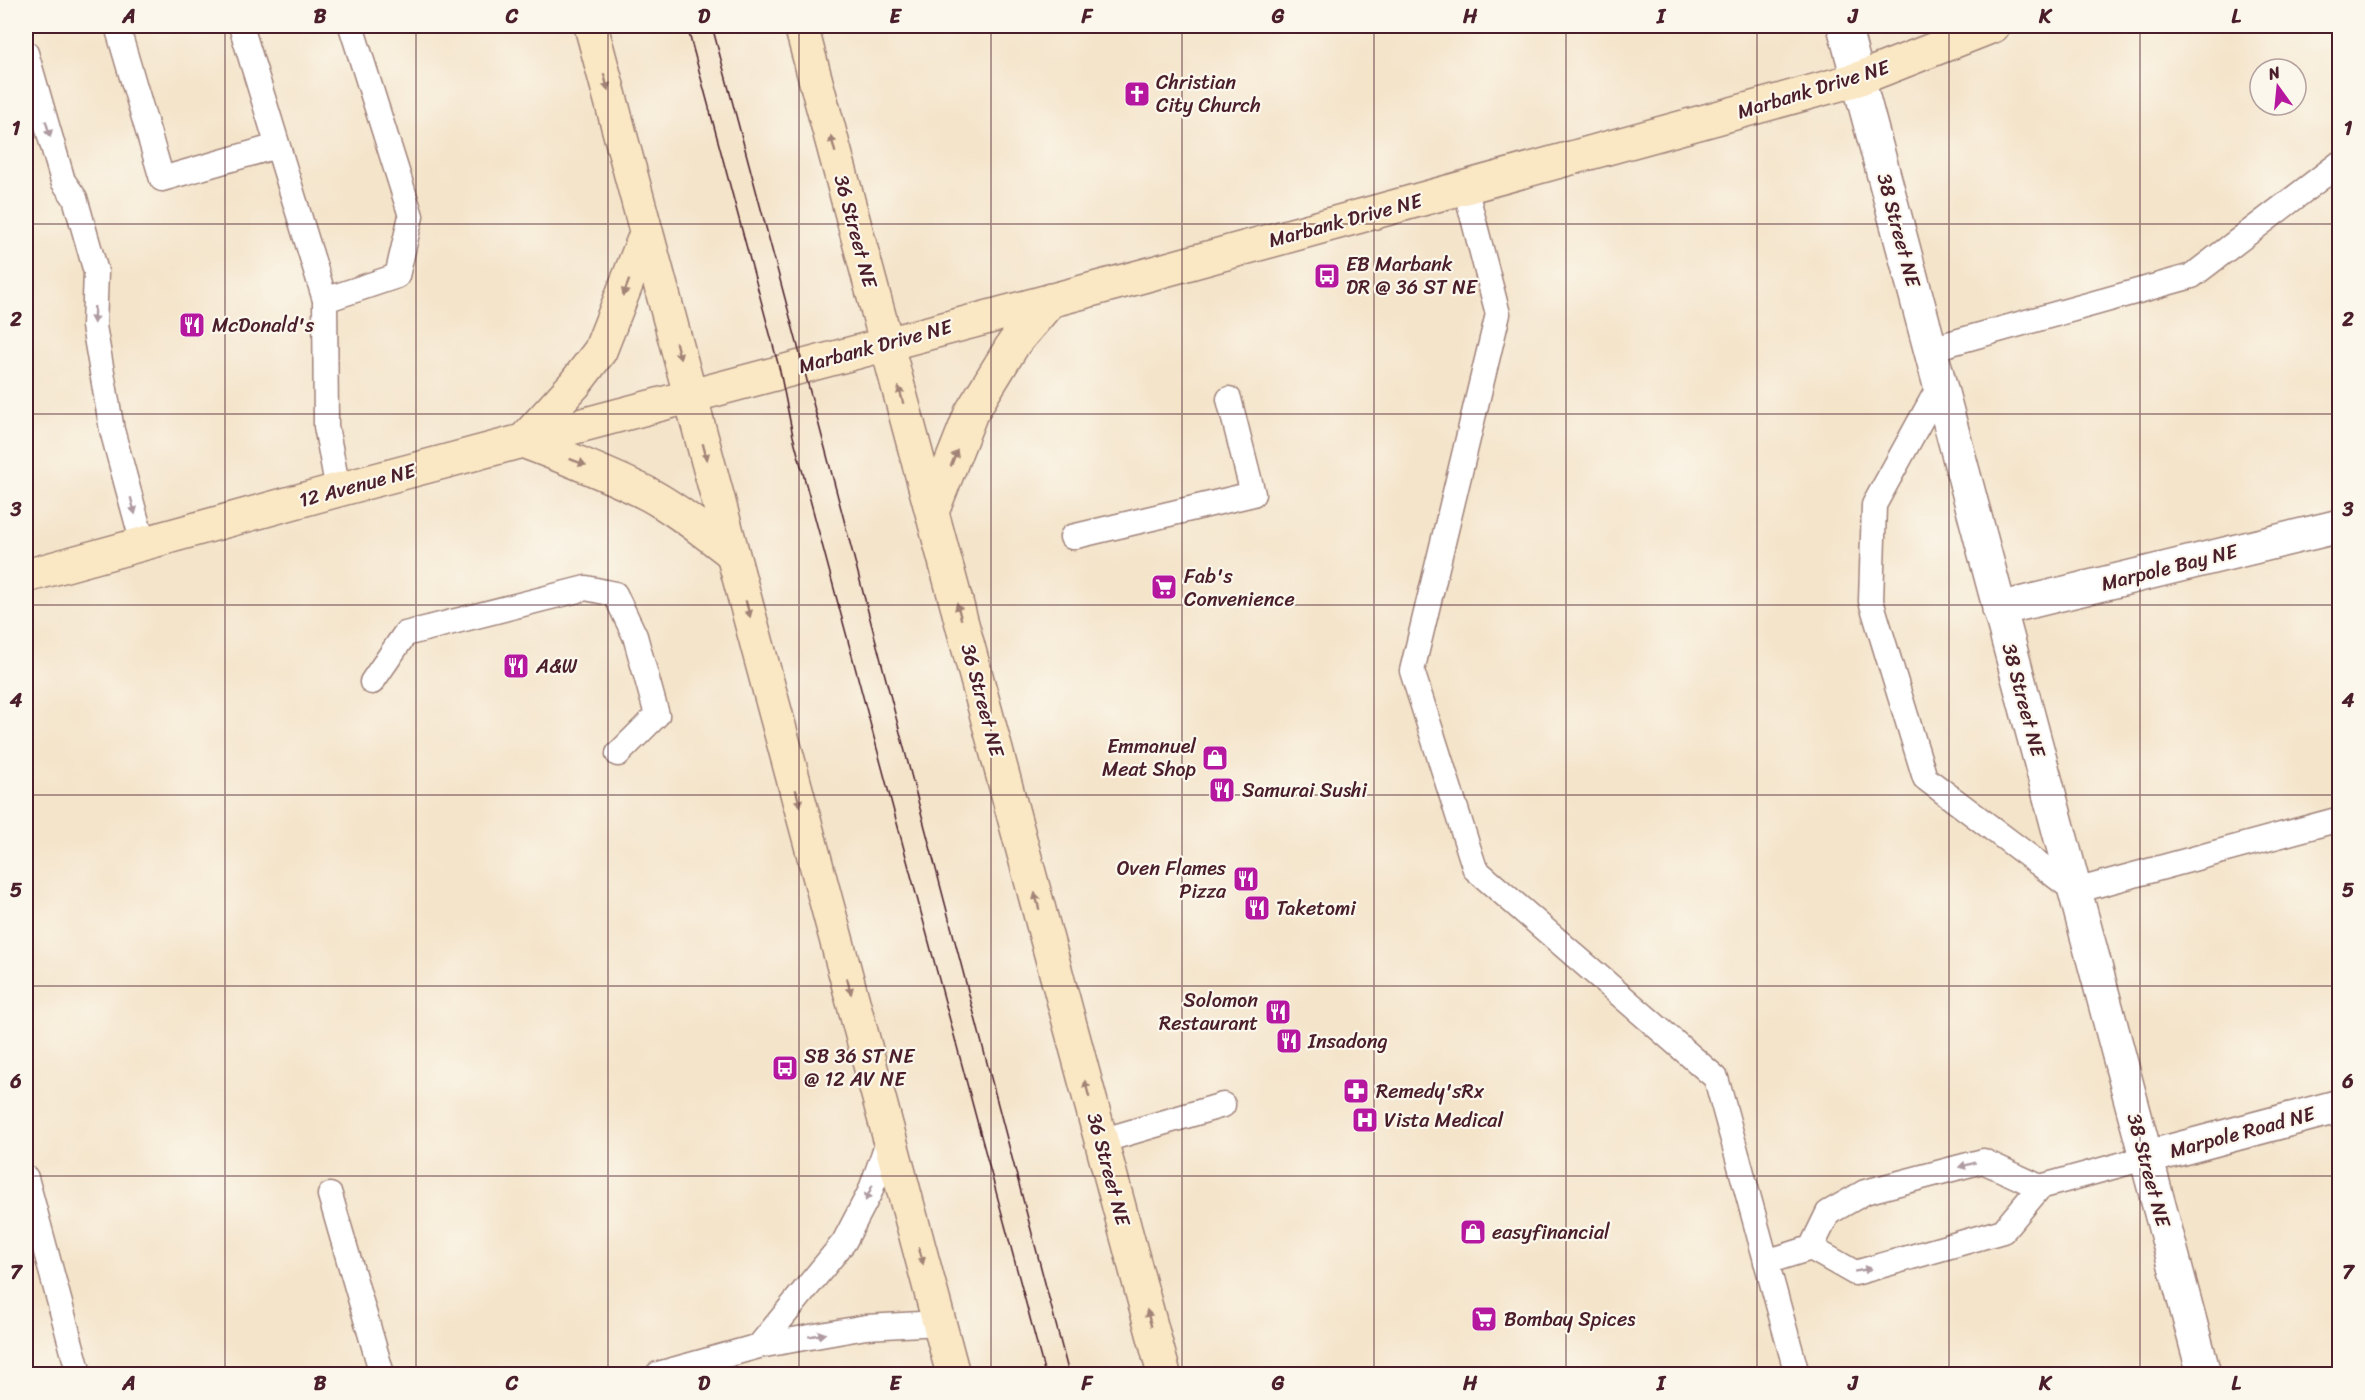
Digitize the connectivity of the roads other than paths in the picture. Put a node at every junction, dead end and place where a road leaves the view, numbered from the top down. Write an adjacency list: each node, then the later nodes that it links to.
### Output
1 (117, 26): 10 (lane)
2 (241, 26): 10 (lane)
3 (351, 26): 14 (lane)
4 (591, 26): 13 (main road, one-way to 13)
5 (801, 26): 16 (main road, 36 Street NE, one-way to 5)
6 (1844, 26): 9 (street, 38 Street NE)
7 (1993, 26): 9 (main road, Marbank Drive NE)
8 (26, 53): 26 (lane, one-way to 26)
9 (1858, 79): 12 (main road, Marbank Drive NE); 17 (street, 38 Street NE)
10 (277, 146): 14 (lane)
11 (2340, 163): 17 (lane)
12 (1465, 187): 15 (main road, Marbank Drive NE); 43 (lane)
13 (646, 234): 19 (main road, one-way to 19); 21 (main road, one-way to 21)
14 (325, 300): 22 (lane)
15 (1051, 300): 16 (main road, Marbank Drive NE); 23 (main road, one-way to 15)
16 (886, 343): 19 (main road, Marbank Drive NE); 23 (main road, 36 Street NE, one-way to 16)
17 (1930, 349): 18 (street, 38 Street NE)
18 (1940, 385): 29 (street, 38 Street NE); 33 (lane)
19 (690, 396): 21 (main road, 12 Avenue NE); 27 (main road, one-way to 27)
20 (1229, 399): 25 (lane)
21 (523, 441): 22 (main road, 12 Avenue NE); 27 (main road, one-way to 27)
22 (338, 490): 26 (main road, 12 Avenue NE)
23 (932, 512): 37 (main road, 36 Street NE, one-way to 23)
24 (2340, 526): 29 (street, Marpole Bay NE)
25 (1072, 537)
26 (143, 543): 28 (main road, 12 Avenue NE)
27 (732, 553): 36 (main road, one-way to 36)
28 (26, 576)
29 (2000, 609): 33 (street, 38 Street NE)
30 (372, 682): 31 (lane)
31 (618, 754)
32 (2340, 819): 33 (lane)
33 (2074, 891): 38 (street, 38 Street NE)
34 (1222, 1105): 37 (lane)
35 (2340, 1106): 38 (street, Marpole Road NE)
36 (889, 1138): 44 (main road, one-way to 44); 45 (lane, one-way to 45)
37 (1101, 1141): 50 (main road, 36 Street NE, one-way to 37)
38 (2145, 1158): 40 (lane); 52 (street, 38 Street NE)
39 (26, 1178): 46 (lane)
40 (2040, 1187): 42 (lane, one-way to 40); 42 (lane, one-way to 42)
41 (330, 1195): 47 (lane)
42 (1811, 1248): 43 (lane)
43 (1766, 1262): 51 (lane)
44 (939, 1323): 45 (lane, one-way to 44); 49 (main road)
45 (759, 1346): 48 (lane)
46 (79, 1374)
47 (382, 1374)
48 (658, 1374)
49 (953, 1374)
50 (1164, 1374)
51 (1797, 1374)
52 (2204, 1374)

